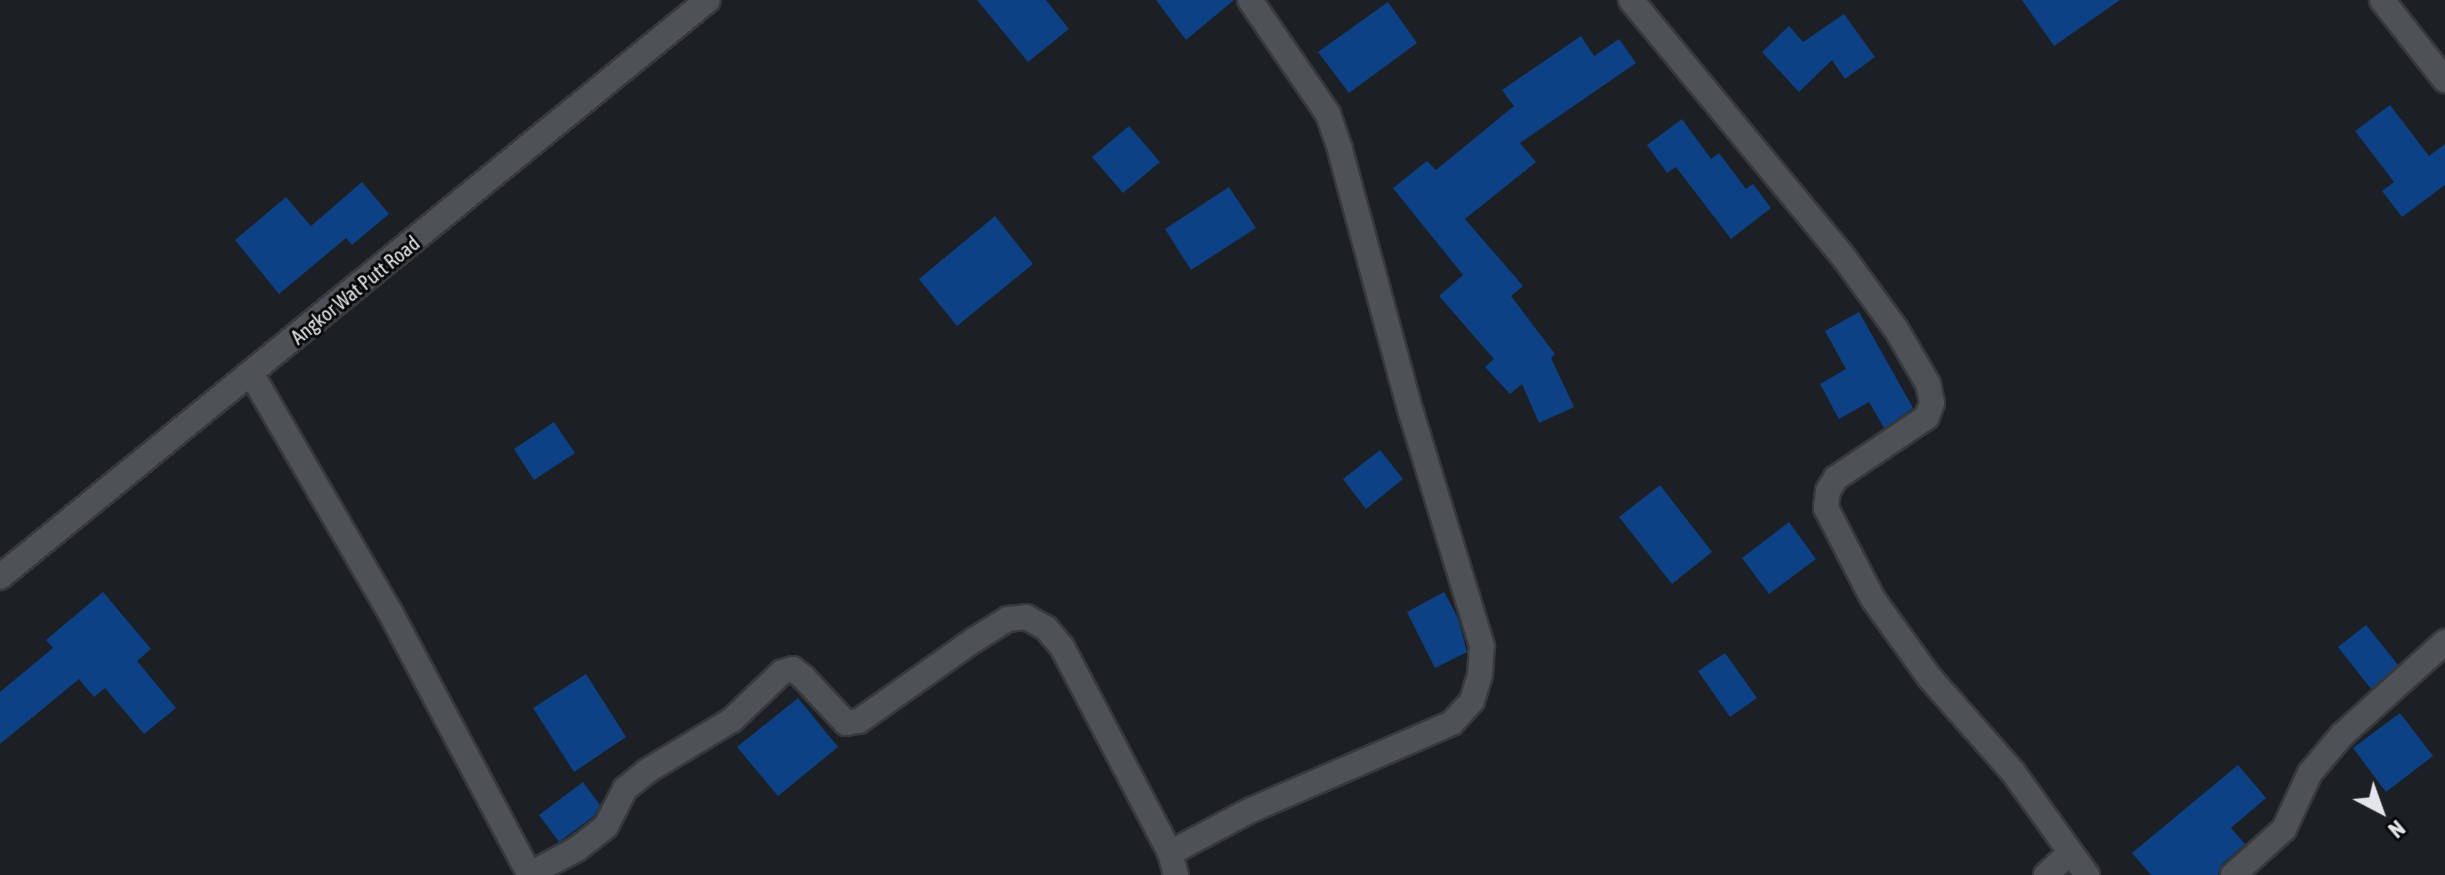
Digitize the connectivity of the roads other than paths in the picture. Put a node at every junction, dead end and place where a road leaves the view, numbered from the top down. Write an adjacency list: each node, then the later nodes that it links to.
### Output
1 (708, 0): 6 (street, Angkor Wat Putt Road)
2 (1250, 0): 10 (street)
3 (1631, 0): 9 (street)
4 (2382, 0): 5 (street)
5 (2445, 80)
6 (252, 375): 7 (street, Angkor Wat Putt Road); 11 (street)
7 (0, 577)
8 (2445, 642): 14 (street)
9 (2070, 853): 12 (street); 13 (street)
10 (1173, 864): 11 (street)
11 (530, 874)
12 (2046, 875)
13 (2087, 875)
14 (2233, 875)

